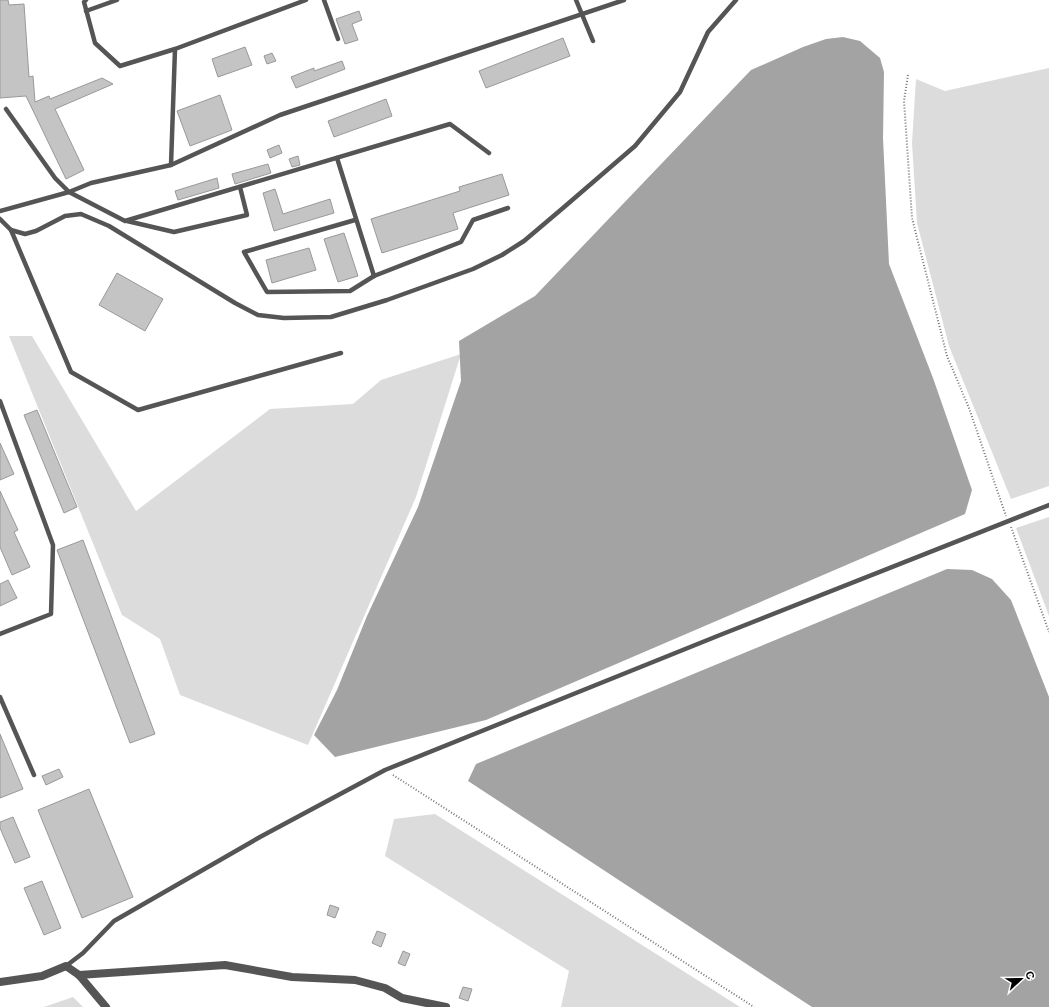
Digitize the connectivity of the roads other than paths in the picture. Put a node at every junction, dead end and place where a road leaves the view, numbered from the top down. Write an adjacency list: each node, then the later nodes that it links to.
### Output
1 (86, 0): 8 (lane)
2 (117, 0): 8 (lane)
3 (306, 0): 12 (lane)
4 (324, 0): 10 (lane)
5 (576, 0): 9 (lane)
6 (624, 0): 9 (lane)
7 (736, 0): 24 (lane)
8 (86, 11): 12 (lane)
9 (581, 15): 11 (lane); 16 (lane)
10 (338, 39)
11 (594, 42)
12 (175, 49): 16 (lane)
13 (6, 109): 18 (lane)
14 (489, 153): 15 (lane)
15 (337, 158): 17 (lane); 22 (lane)
16 (171, 165): 18 (lane)
17 (240, 187): 23 (lane); 23 (lane)
18 (70, 192): 20 (lane); 23 (lane)
19 (508, 208): 25 (lane)
20 (0, 211)
21 (0, 219): 24 (lane)
22 (355, 220): 25 (lane); 25 (lane)
23 (125, 221)
24 (11, 230): 26 (lane)
25 (374, 276)
26 (341, 353)
27 (0, 401): 29 (lane)
28 (1049, 505): 32 (lane)
29 (0, 634)
30 (0, 697): 31 (lane)
31 (34, 774)
32 (66, 966): 33 (street); 34 (street)
33 (79, 975): 35 (street); 36 (street)
34 (0, 982)
35 (106, 1007)
36 (446, 1007)

